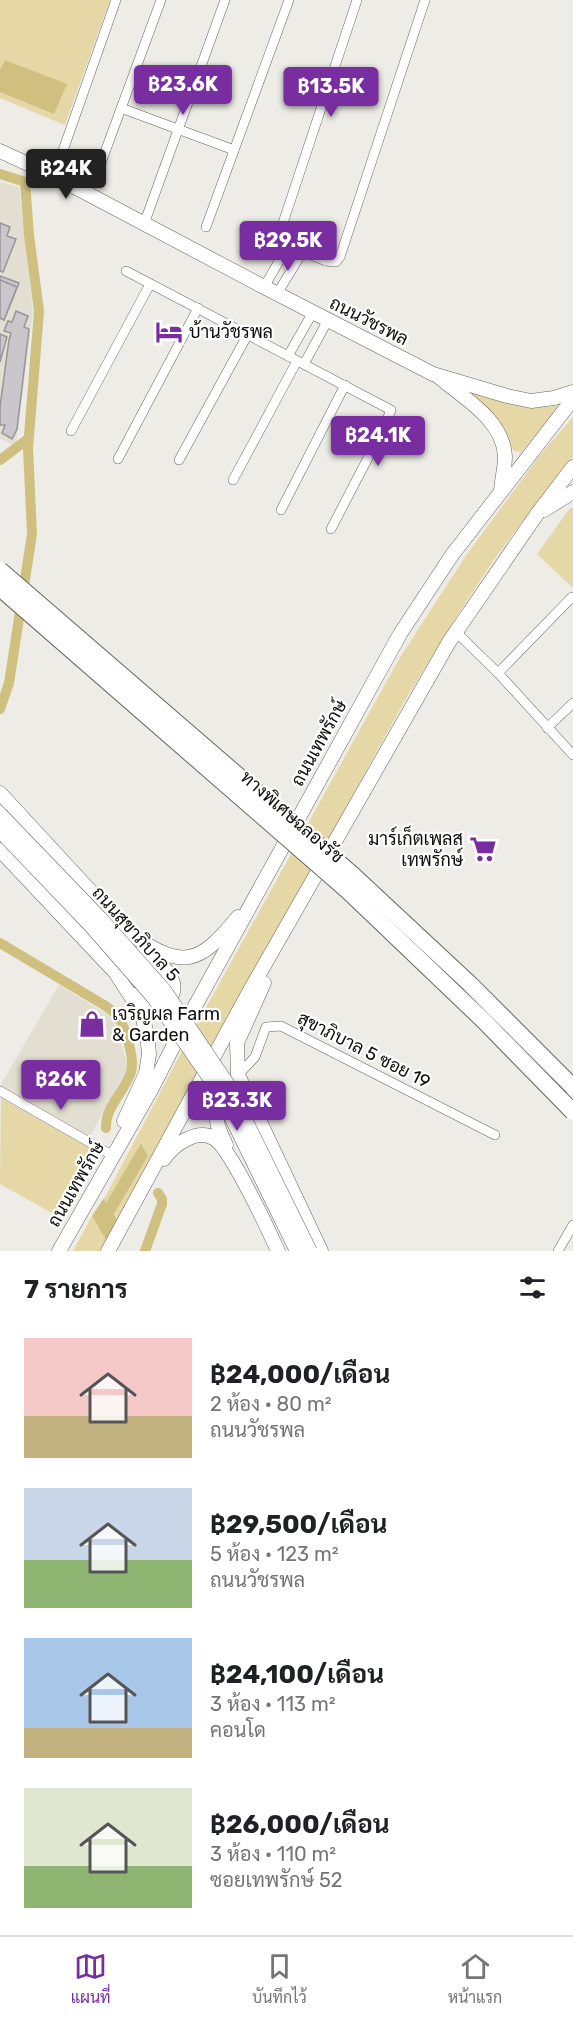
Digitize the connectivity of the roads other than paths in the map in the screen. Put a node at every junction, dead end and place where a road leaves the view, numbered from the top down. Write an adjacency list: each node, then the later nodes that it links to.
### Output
1 (116, 0): 12 (street)
2 (161, 0): 7 (street)
3 (225, 0): 8 (street)
4 (288, 0): 9 (street)
5 (357, 0): 15 (street)
6 (425, 0): 16 (street)
7 (121, 108): 8 (street); 11 (street)
8 (180, 129): 9 (street); 13 (street)
9 (234, 150): 14 (street)
10 (0, 152): 12 (main road, ถนนวัชรพล)
11 (98, 171)
12 (54, 176): 13 (main road, ถนนวัชรพล)
13 (144, 224): 19 (main road, ถนนวัชรพล)
14 (206, 227)
15 (289, 244): 16 (street); 19 (street)
16 (303, 251): 19 (street)
17 (126, 271): 18 (street)
18 (150, 284): 20 (street); 29 (street)
19 (271, 290): 21 (main road, ถนนวัชรพล)
20 (198, 308): 23 (street); 30 (street)
21 (313, 312): 22 (main road, ถนนวัชรพล); 24 (street)
22 (328, 320): 24 (street); 25 (main road, ถนนวัชรพล)
23 (248, 334): 24 (street); 31 (street)
24 (296, 360): 26 (street); 33 (street)
25 (434, 374): 27 (main road, ถนนวัชรพล); 34 (main road, ถนนวัชรพล)
26 (345, 384): 36 (street); 38 (street)
27 (573, 392)
28 (573, 399): 34 (main road, ถนนเทพรักษ์)
29 (71, 431)
30 (118, 459)
31 (179, 460)
32 (573, 467): 37 (main road)
33 (233, 480)
34 (501, 490): 51 (main road, ถนนเทพรักษ์)
35 (573, 492): 37 (main road)
36 (281, 510)
37 (537, 514): 42 (main road)
38 (331, 529)
39 (0, 570): 56 (highway, ทางพิเศษฉลองรัช, bridge)
40 (0, 588): 59 (highway, ทางพิเศษฉลองรัช, bridge)
41 (573, 599): 43 (street)
42 (456, 632): 43 (street); 52 (main road)
43 (498, 673): 45 (street)
44 (573, 703): 45 (street)
45 (547, 728): 46 (street)
46 (573, 755)
47 (0, 793): 53 (main road, ถนนสุขาภิบาล 5)
48 (0, 814): 70 (main road, ถนนสุขาภิบาล 5, bridge)
49 (0, 831): 69 (main road, ถนนสุขาภิบาล 5, bridge)
50 (0, 850): 54 (main road)
51 (262, 887): 53 (main road, ถนนสุขาภิบาล 5); 63 (main road, ถนนเทพรักษ์)
52 (297, 910): 55 (main road); 64 (main road)
53 (130, 934): 54 (main road)
54 (115, 972): 61 (main road)
55 (238, 1075): 58 (main road); 60 (street, สุขาภิบาล 5 ซอย 19)
56 (573, 1087)
57 (0, 1091): 61 (street)
58 (252, 1104): 62 (main road); 71 (main road)
59 (573, 1112)
60 (495, 1135)
61 (110, 1154): 63 (main road)
62 (235, 1167): 64 (main road); 68 (main road)
63 (102, 1176): 66 (main road, ถนนเทพรักษ์)
64 (131, 1210): 67 (main road)
65 (573, 1225): 72 (street)
66 (59, 1251)
67 (108, 1251)
68 (278, 1251)
69 (297, 1251)
70 (310, 1251)
71 (321, 1251)
72 (558, 1251)

